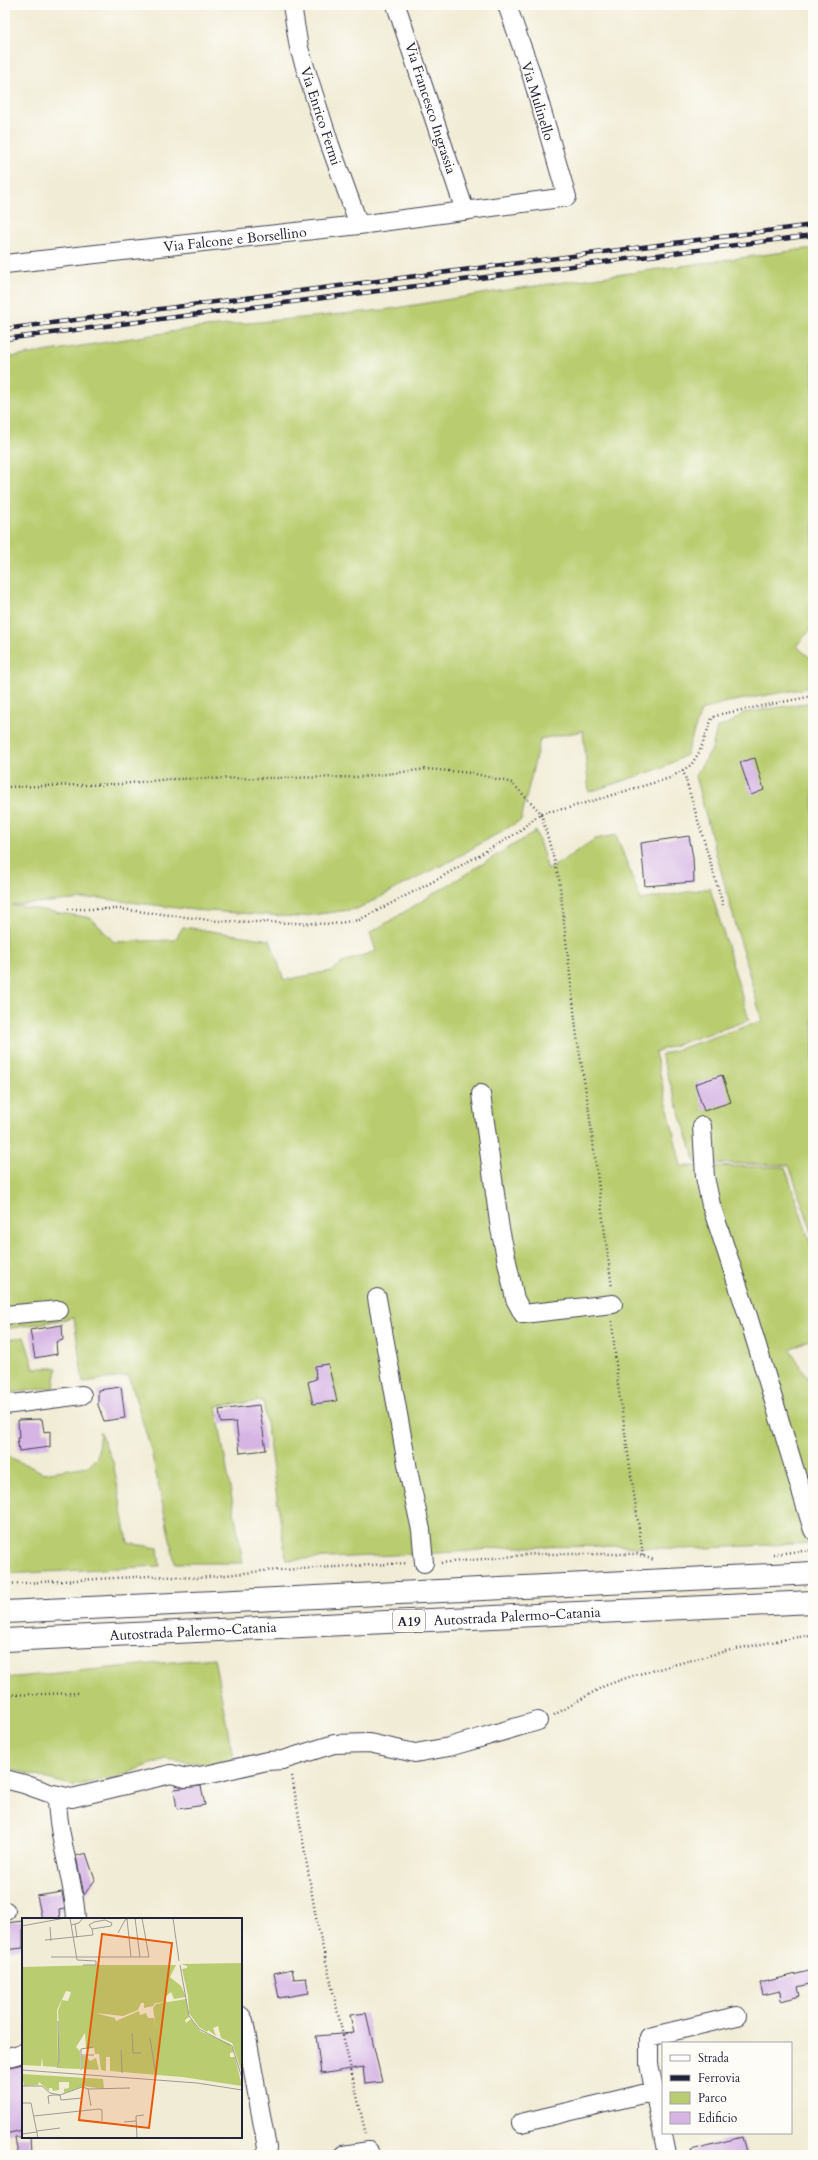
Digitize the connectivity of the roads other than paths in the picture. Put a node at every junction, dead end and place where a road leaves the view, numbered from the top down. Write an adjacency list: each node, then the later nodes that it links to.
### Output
1 (292, 5): 6 (street, Via Enrico Fermi)
2 (396, 5): 5 (street, Via Francesco Ingrassia)
3 (507, 5): 4 (street, Via Mulinello)
4 (567, 197): 5 (street, Via Falcone e Borsellino)
5 (465, 211): 6 (street, Via Falcone e Borsellino)
6 (359, 225): 7 (street, Via Falcone e Borsellino)
7 (5, 264)
8 (481, 1094): 11 (street)
9 (702, 1126): 16 (street)
10 (378, 1298): 17 (street)
11 (613, 1304)
12 (59, 1310): 13 (street)
13 (5, 1315)
14 (82, 1395): 15 (street)
15 (5, 1405)
16 (813, 1530)
17 (424, 1563)
18 (813, 1573): 20 (highway, Autostrada Palermo-Catania / A19)
19 (813, 1602): 21 (highway, Autostrada Palermo-Catania / A19)
20 (5, 1612)
21 (5, 1640)
22 (538, 1721): 24 (street)
23 (5, 1779): 24 (street)
24 (57, 1795): 25 (street)
25 (76, 1918)
26 (737, 2016): 30 (street)
27 (242, 2018): 34 (street)
28 (22, 2053): 29 (street)
29 (5, 2058)
30 (655, 2091): 31 (street); 32 (street)
31 (521, 2123)
32 (662, 2128)
33 (663, 2134): 37 (street)
34 (268, 2148)
35 (369, 2151): 36 (street)
36 (343, 2155)
37 (667, 2155)

